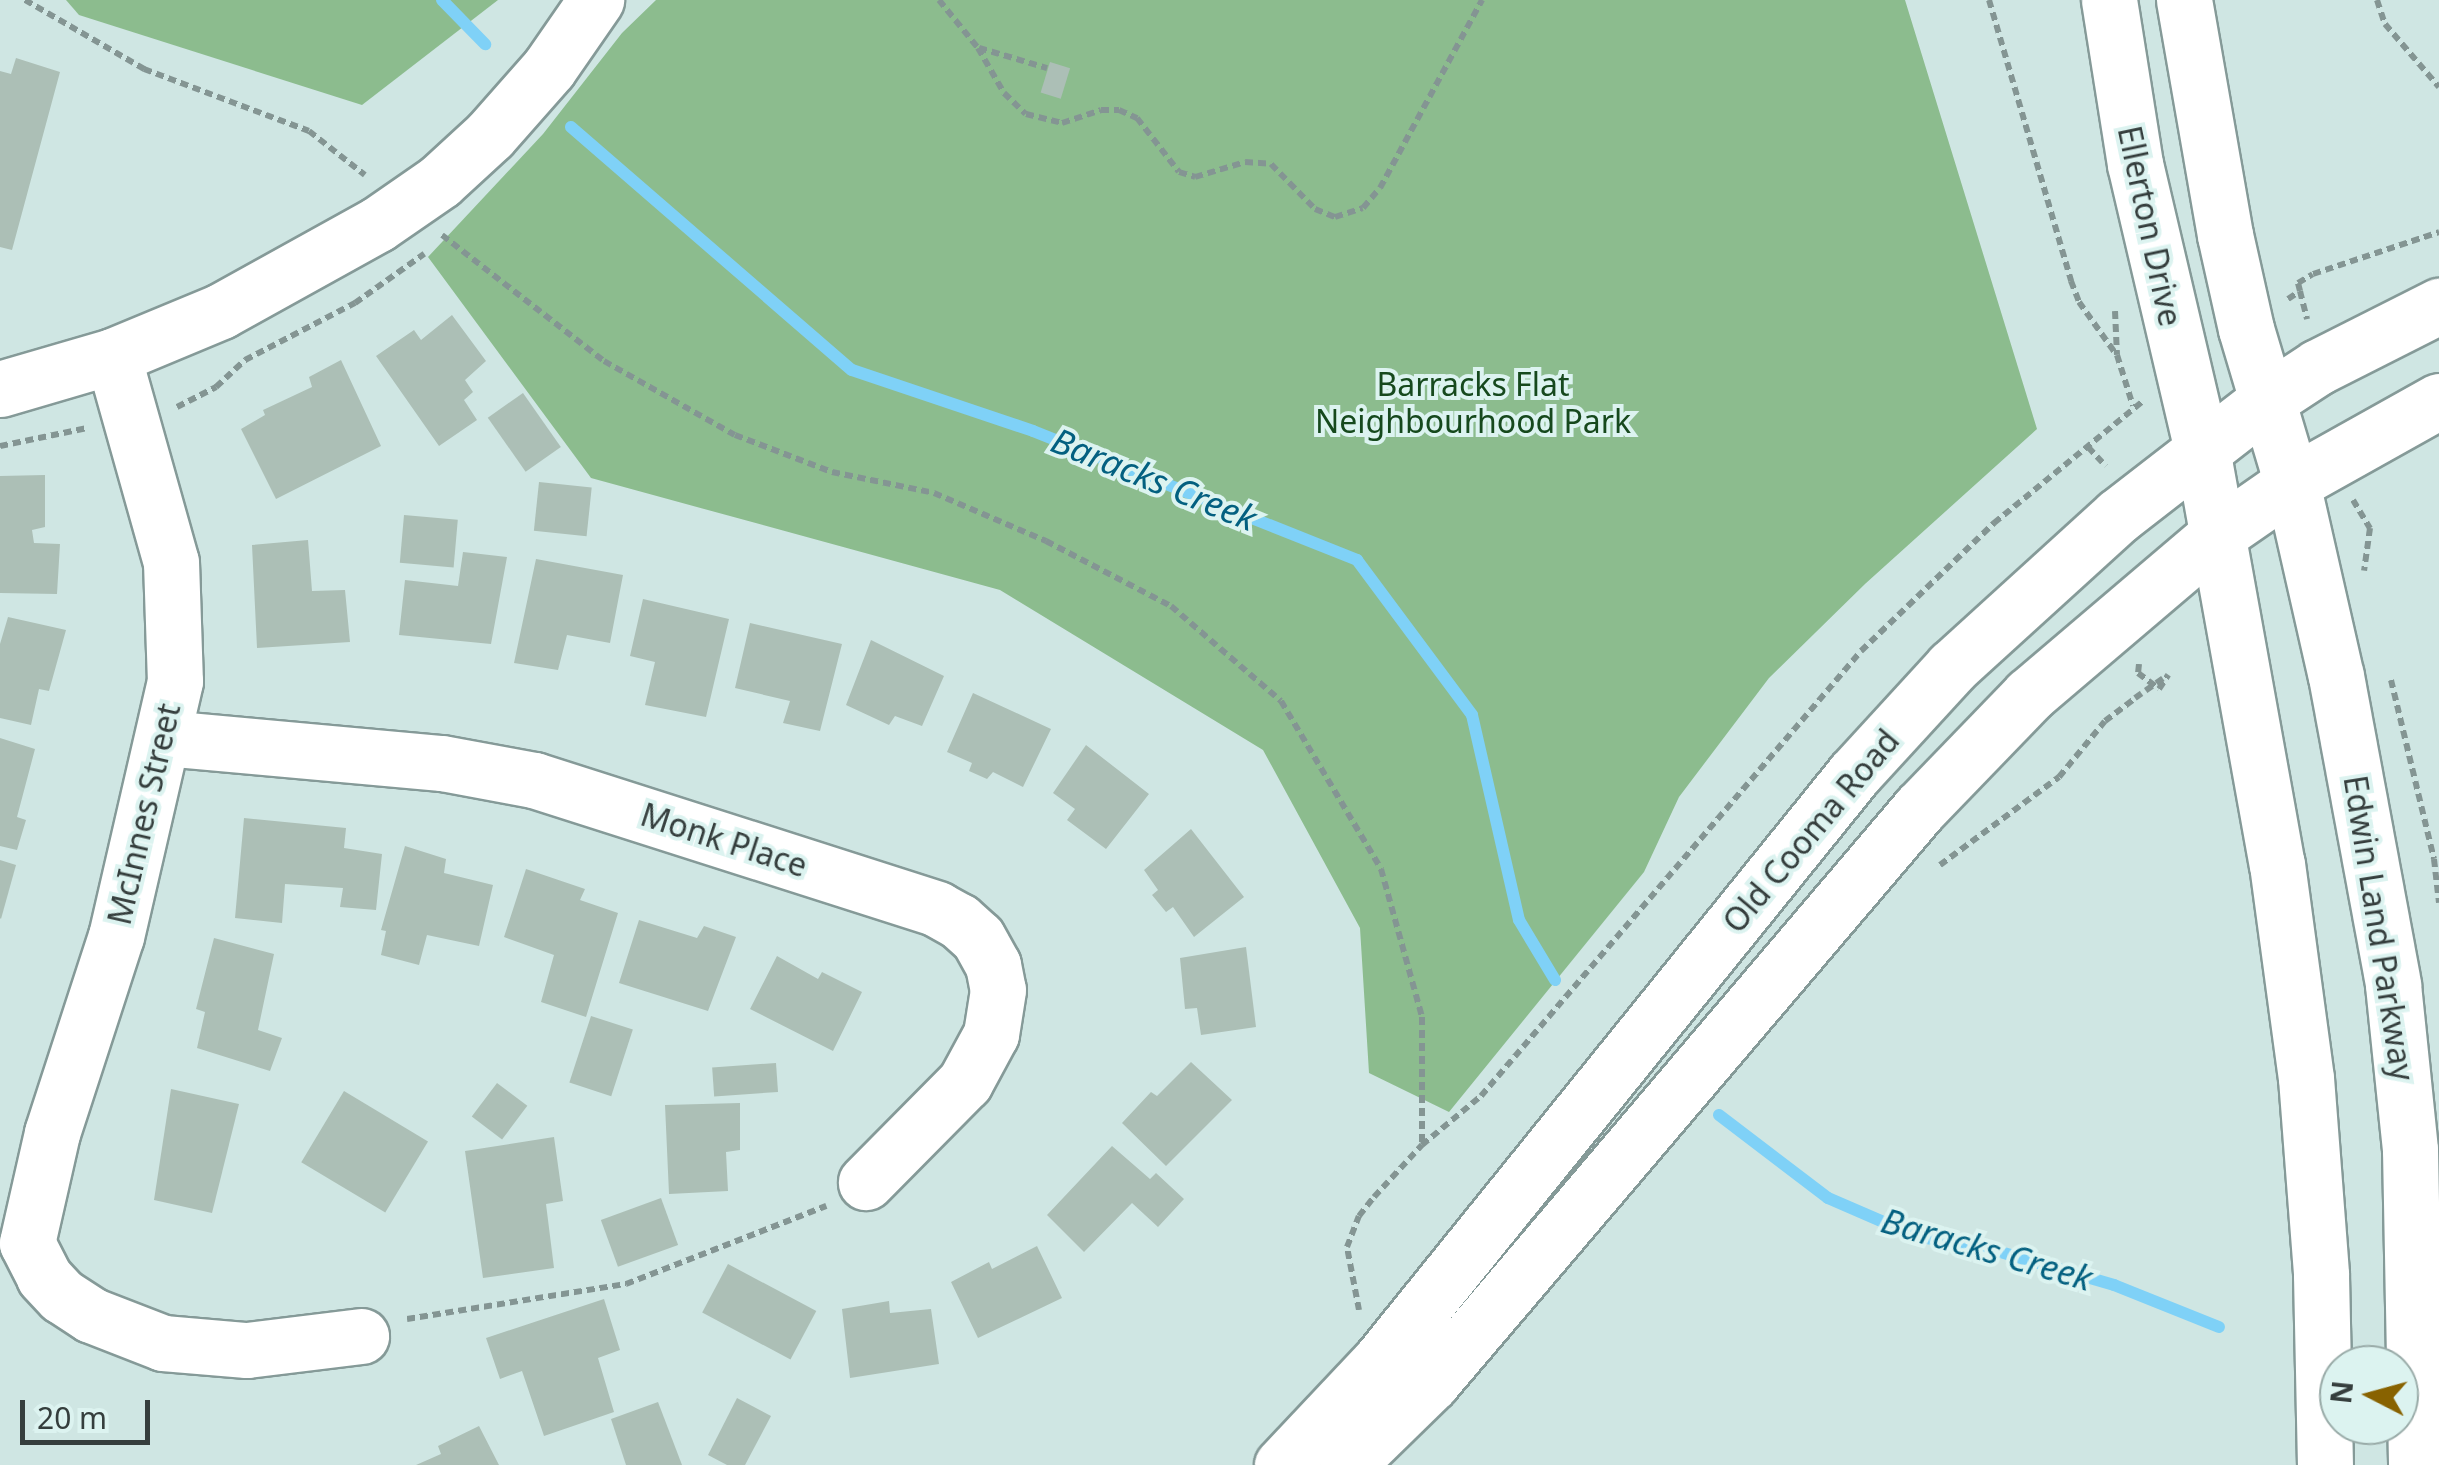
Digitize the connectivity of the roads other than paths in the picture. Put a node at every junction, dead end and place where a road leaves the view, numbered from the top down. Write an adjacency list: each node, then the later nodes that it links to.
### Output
1 (596, 0): 5 (main road)
2 (2109, 0): 9 (main road, Ellerton Drive)
3 (2184, 0): 7 (main road)
4 (2439, 306): 7 (main road, Old Cooma Road)
5 (112, 356): 6 (main road); 12 (main road, McInnes Street)
6 (0, 389)
7 (2266, 401): 9 (main road, Old Cooma Road); 10 (main road, Edwin Land Parkway)
8 (2439, 401): 10 (main road, Old Cooma Road)
9 (2202, 449): 11 (main road); 15 (main road, Old Cooma Road)
10 (2292, 483): 11 (main road, Old Cooma Road); 18 (main road, Edwin Land Parkway)
11 (2217, 534): 16 (main road, Old Cooma Road); 17 (main road)
12 (165, 738): 13 (main road, Monk Place); 14 (main road, McInnes Street)
13 (866, 1182)
14 (361, 1336)
15 (1282, 1465)
16 (1347, 1465)
17 (2324, 1465)
18 (2416, 1465)

